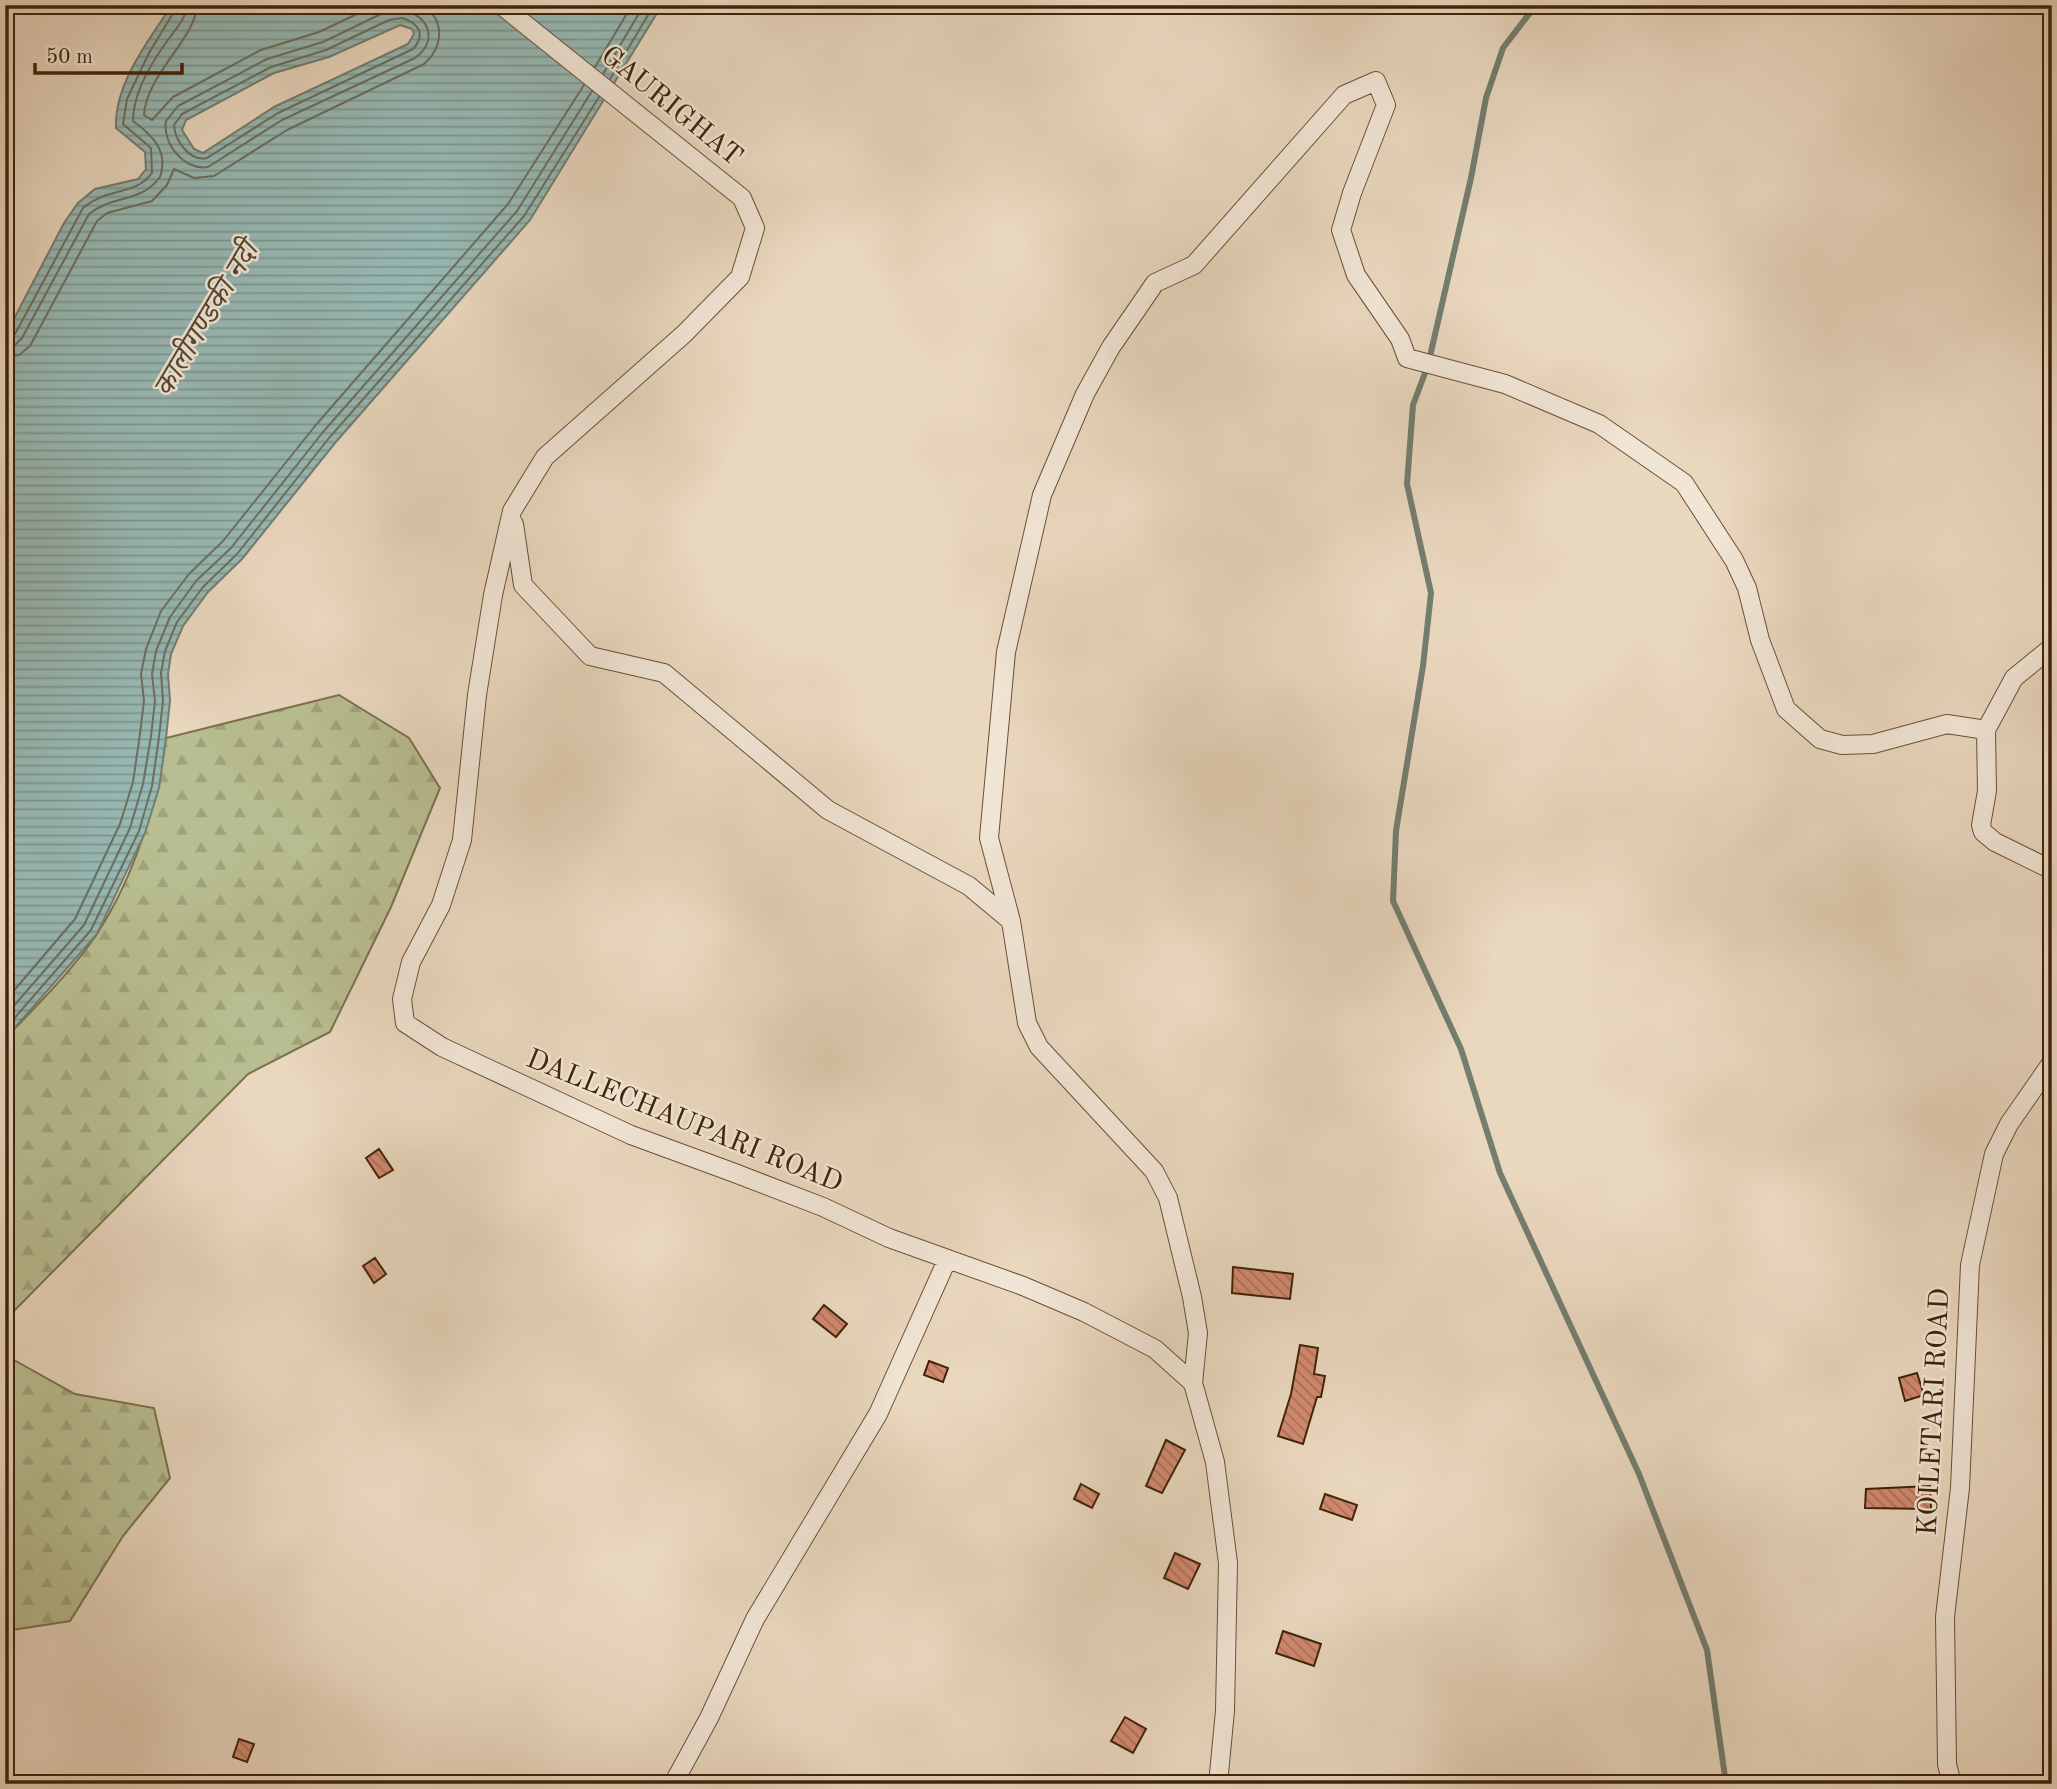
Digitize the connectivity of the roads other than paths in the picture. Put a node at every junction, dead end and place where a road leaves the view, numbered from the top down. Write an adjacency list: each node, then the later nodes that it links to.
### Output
1 (501, 5): 2 (street, GAURIGHAT)
2 (512, 510): 6 (street); 8 (street, DALLECHAUPARI ROAD)
3 (2052, 647): 4 (street)
4 (1986, 730): 5 (street); 6 (street)
5 (2052, 870)
6 (1011, 921): 9 (street)
7 (2052, 1062): 12 (street, KOILETARI ROAD)
8 (947, 1260): 9 (street, DALLECHAUPARI ROAD); 10 (street)
9 (1193, 1383): 11 (street)
10 (673, 1784)
11 (1218, 1784)
12 (1952, 1784)

